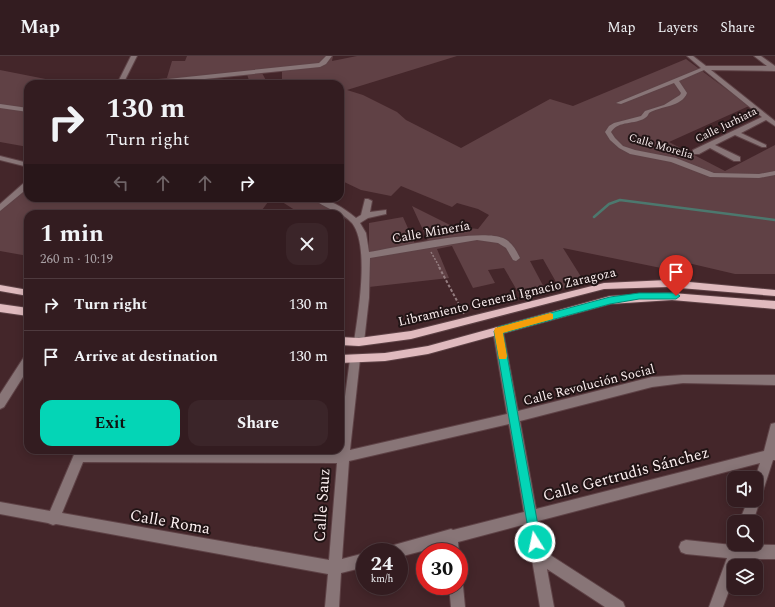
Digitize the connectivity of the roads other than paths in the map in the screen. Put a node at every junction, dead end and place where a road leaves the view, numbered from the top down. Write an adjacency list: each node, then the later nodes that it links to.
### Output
1 (134, 56): 8 (street)
2 (329, 56): 9 (street)
3 (757, 56): 7 (street)
4 (691, 57): 5 (street); 6 (street)
5 (702, 57)
6 (705, 68): 7 (street); 10 (street); 14 (street)
7 (775, 68)
8 (122, 80)
9 (177, 80)
10 (675, 80): 11 (street); 23 (street, Calle Morelia)
11 (619, 103)
12 (0, 106): 13 (street)
13 (24, 109)
14 (767, 117): 15 (street); 16 (street, Calle Jurhiata)
15 (775, 124)
16 (734, 132): 17 (street, Calle Jurhiata); 18 (street)
17 (709, 145): 19 (street, Calle Jurhiata); 21 (street)
18 (764, 146)
19 (696, 152)
20 (0, 158): 22 (street)
21 (737, 158)
22 (24, 163)
23 (775, 173)
24 (24, 187): 27 (street)
25 (324, 202): 28 (street)
26 (368, 202): 31 (street)
27 (0, 208)
28 (336, 210)
29 (384, 212): 31 (street)
30 (344, 215): 32 (street)
31 (365, 216): 32 (street)
32 (356, 222): 33 (street)
33 (365, 256): 34 (street, Calle Minería); 43 (street)
34 (516, 258)
35 (0, 288): 36 (main road)
36 (24, 292)
37 (775, 293): 43 (main road, Libramiento General Ignacio Zaragoza)
38 (775, 306): 41 (main road, Libramiento General Ignacio Zaragoza)
39 (0, 308): 40 (main road)
40 (24, 311)
41 (498, 331): 45 (main road, Libramiento General Ignacio Zaragoza); 49 (street)
42 (344, 341): 43 (main road, Libramiento General Ignacio Zaragoza)
43 (359, 342)
44 (344, 359): 45 (main road, Libramiento General Ignacio Zaragoza)
45 (355, 359): 51 (street, Calle Sauz)
46 (24, 366): 48 (street)
47 (775, 380): 49 (street, Calle Revolución Social)
48 (0, 404)
49 (512, 418): 56 (street, Calle Revolución Social); 59 (street)
50 (775, 428): 55 (street)
51 (344, 449)
52 (80, 454): 60 (street)
53 (146, 454): 56 (street, Calle Revolución Social)
54 (343, 454): 56 (street, Calle Sauz)
55 (772, 454): 57 (street); 59 (street, Calle Gertrudis Sánchez)
56 (343, 457): 71 (street, Calle Sauz)
57 (763, 476)
58 (0, 508): 60 (street, Calle Roma)
59 (531, 516): 61 (street, Calle Gertrudis Sánchez); 69 (street)
60 (53, 519): 71 (street, Calle Roma)
61 (451, 536): 62 (street); 64 (street, Calle Gertrudis Sánchez)
62 (452, 543)
63 (686, 547): 65 (street)
64 (408, 548)
65 (727, 548)
66 (737, 551): 77 (street)
67 (763, 551): 68 (street)
68 (775, 552)
69 (538, 555): 75 (street); 76 (street)
70 (356, 562): 71 (street)
71 (335, 568): 73 (street, Calle Sauz)
72 (457, 595): 74 (street)
73 (332, 607)
74 (458, 607)
75 (547, 607)
76 (618, 607)
77 (716, 607)

